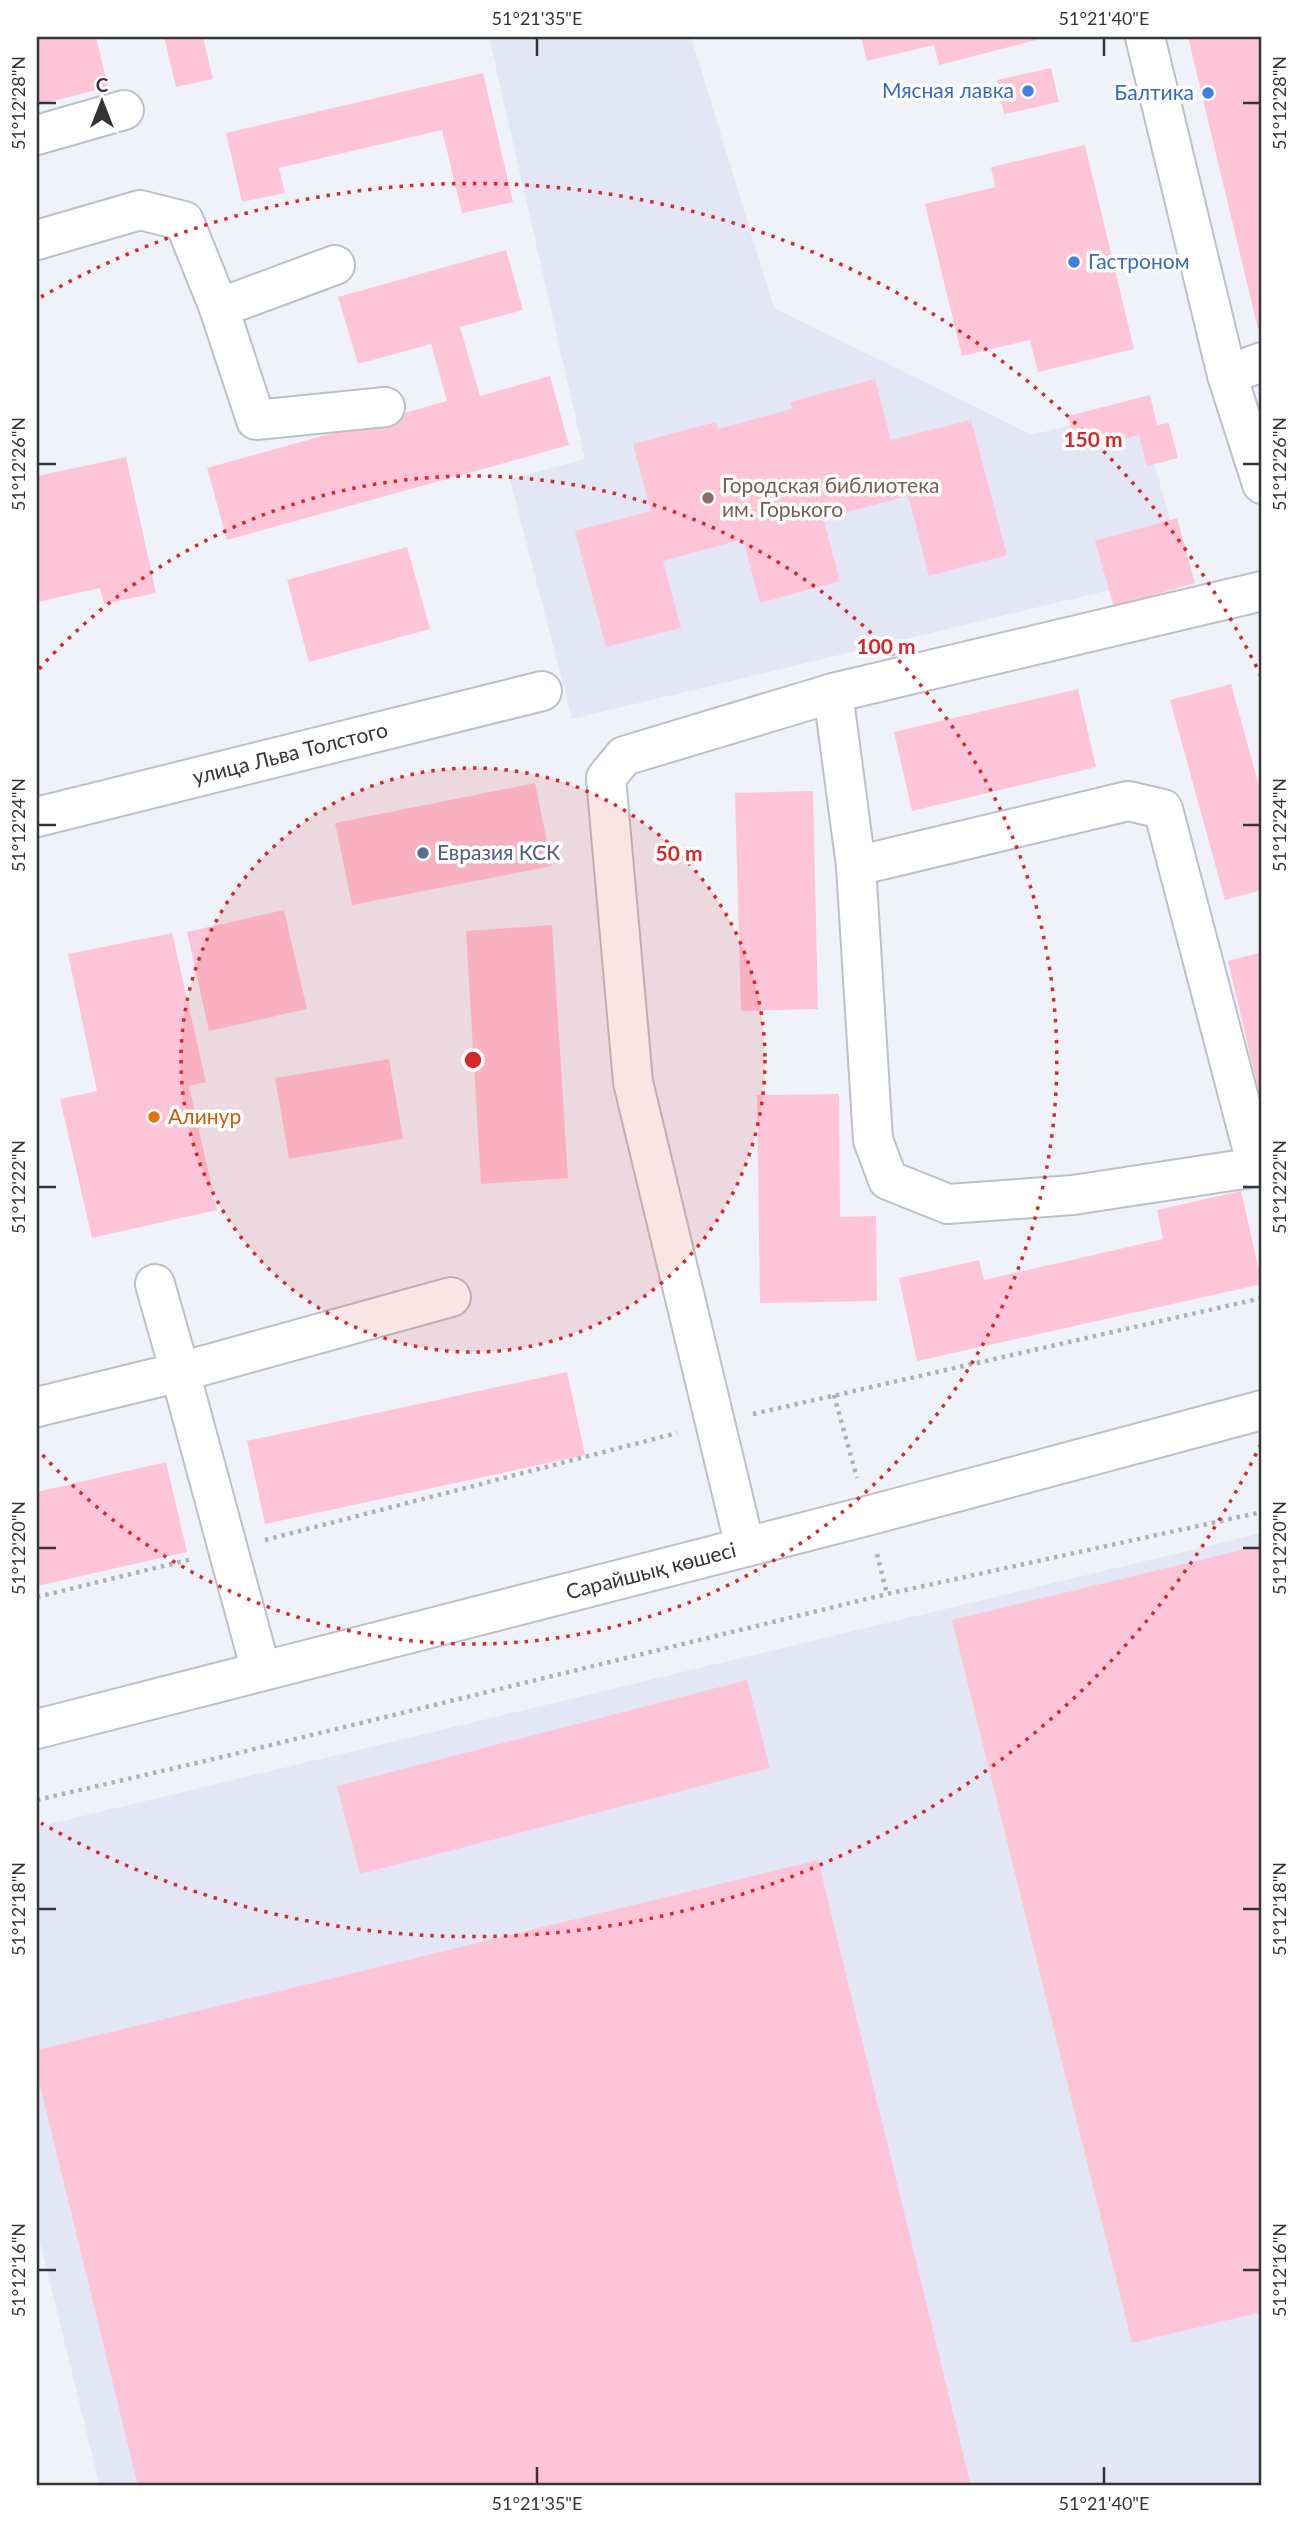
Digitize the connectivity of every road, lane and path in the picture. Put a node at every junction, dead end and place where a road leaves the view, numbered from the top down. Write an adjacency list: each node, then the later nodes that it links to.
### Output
1 (1145, 37): 8 (street)
2 (124, 110): 3 (street)
3 (37, 135)
4 (37, 240): 6 (street)
5 (335, 265): 6 (street)
6 (219, 308): 9 (street)
7 (1262, 362): 8 (street)
8 (1227, 375): 10 (street)
9 (385, 407)
10 (1262, 484)
11 (1262, 591): 13 (street)
12 (542, 691): 14 (street, улица Льва Толстого)
13 (833, 693): 15 (street); 23 (street)
14 (37, 817)
15 (856, 866): 16 (street); 16 (street)
16 (1260, 1167)
17 (155, 1284): 20 (street)
18 (451, 1297): 20 (street)
19 (1262, 1298): 23 (path)
20 (180, 1372): 21 (street); 26 (street)
21 (37, 1407)
22 (1262, 1410): 25 (street, Сарайшық көшесі)
23 (715, 1423): 25 (street); 26 (path)
24 (1262, 1512): 30 (path)
25 (745, 1547): 28 (street, Сарайшық көшесі)
26 (227, 1550): 27 (path); 28 (street)
27 (37, 1597)
28 (261, 1671): 29 (street, Сарайшық көшесі)
29 (37, 1729)
30 (37, 1800)

